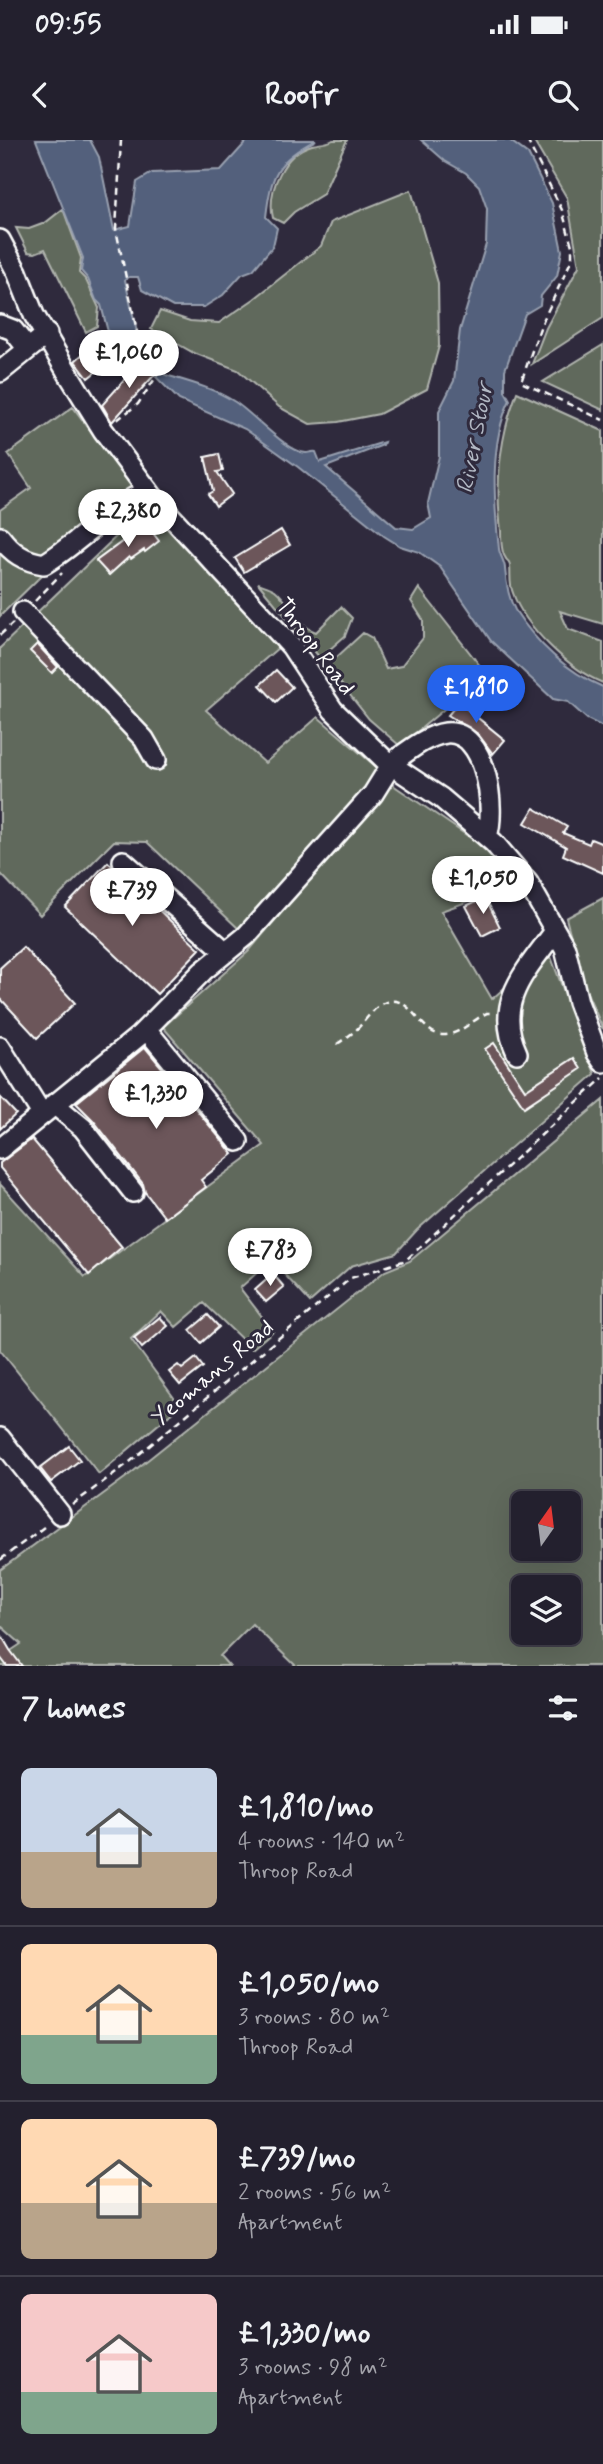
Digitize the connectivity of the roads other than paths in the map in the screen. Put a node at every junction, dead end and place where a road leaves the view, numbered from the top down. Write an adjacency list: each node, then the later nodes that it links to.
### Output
1 (0, 240): 3 (street, Throop Road)
2 (0, 326): 4 (street)
3 (47, 334): 4 (street); 6 (street, Throop Road)
4 (28, 349): 5 (street)
5 (3, 364)
6 (148, 490): 7 (street); 10 (street, Throop Road)
7 (0, 537)
8 (23, 612): 9 (street)
9 (156, 761)
10 (391, 764): 11 (street, Throop Road); 11 (street); 14 (street)
11 (487, 836): 13 (street, Throop Road)
12 (123, 860): 14 (street)
13 (555, 931): 17 (street); 18 (street, Throop Road)
14 (226, 952): 15 (street)
15 (146, 1029): 19 (street); 20 (street)
16 (0, 1047): 19 (street)
17 (517, 1053)
18 (603, 1062)
19 (48, 1109): 21 (street); 22 (street)
20 (238, 1141)
21 (0, 1149)
22 (133, 1192)
23 (0, 1438): 24 (street)
24 (60, 1514)

